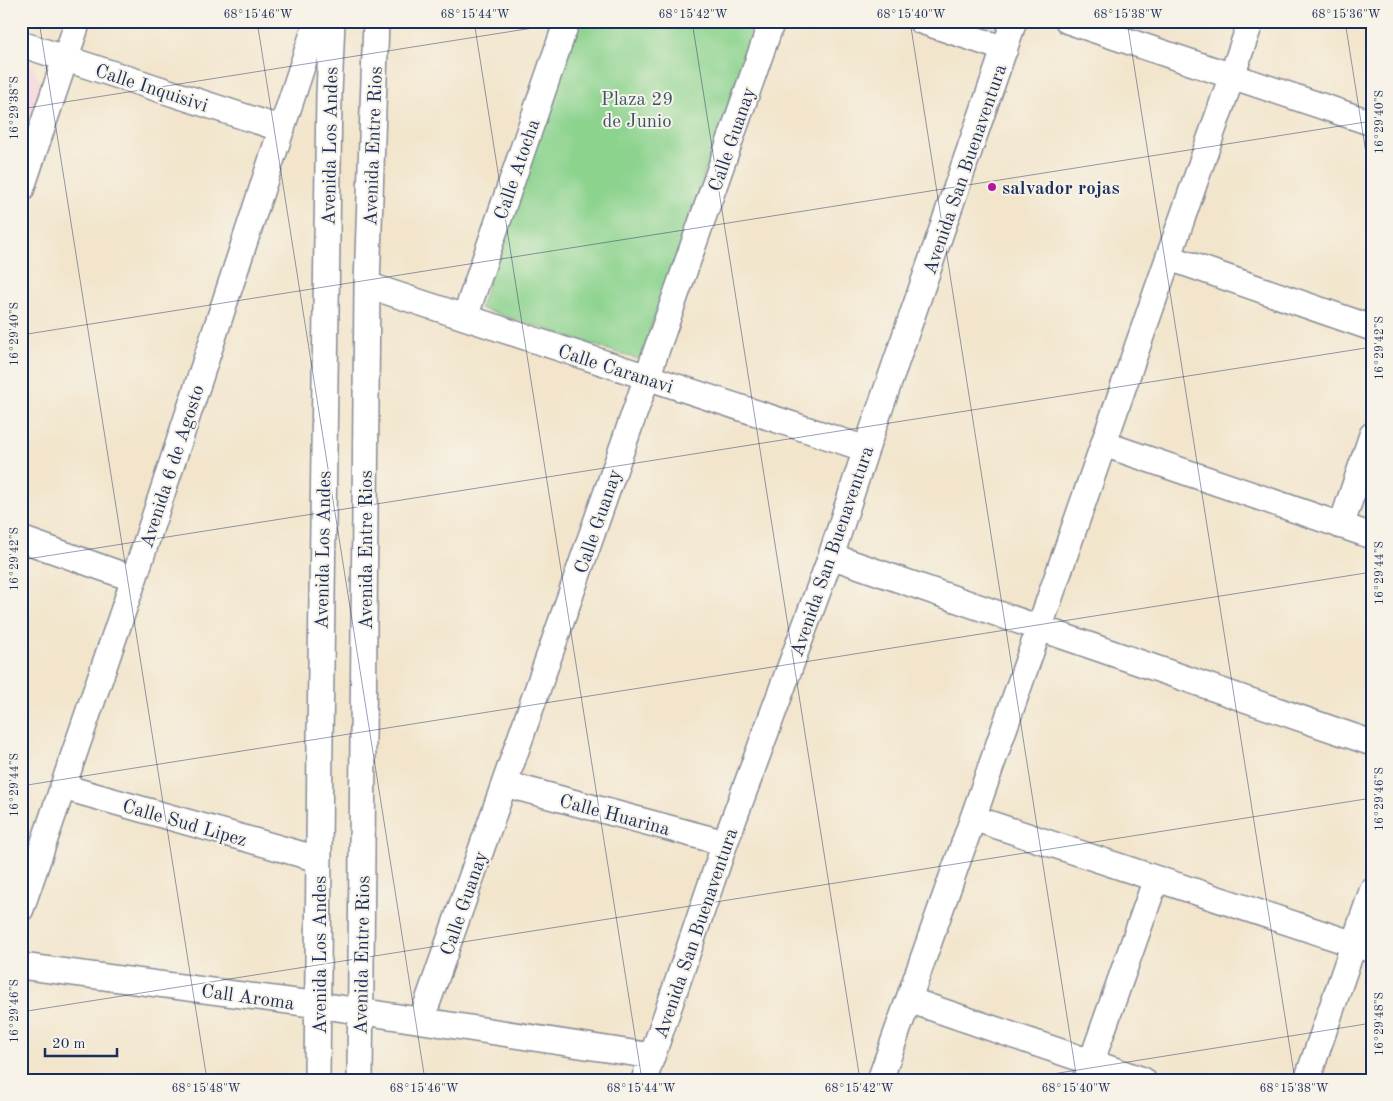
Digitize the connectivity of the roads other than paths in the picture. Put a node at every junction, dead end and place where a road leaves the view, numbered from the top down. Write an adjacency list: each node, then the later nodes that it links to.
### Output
1 (78, 21): 13 (street)
2 (317, 21): 16 (street, Avenida 6 de Agosto)
3 (332, 21): 44 (street, Avenida Los Andes)
4 (376, 21): 19 (street, Avenida Entre Rios)
5 (567, 21): 20 (street, Calle Atocha)
6 (772, 21): 22 (street, Calle Guanay)
7 (921, 21): 12 (street)
8 (1014, 21): 12 (street, Avenida San Buenaventura)
9 (1068, 21): 14 (street)
10 (1251, 21): 14 (street)
11 (21, 44): 13 (street, Calle Inquisivi)
12 (1005, 49): 25 (street, Avenida San Buenaventura)
13 (66, 59): 16 (street, Calle Inquisivi); 17 (street)
14 (1232, 76): 15 (street); 18 (street)
15 (1372, 124)
16 (282, 129): 30 (street, Avenida 6 de Agosto)
17 (21, 190)
18 (1170, 258): 21 (street); 24 (street)
19 (367, 285): 20 (street, Calle Caranavi); 45 (street, Avenida Entre Rios)
20 (465, 317): 22 (street, Calle Caranavi)
21 (1372, 328)
22 (647, 378): 25 (street, Calle Caranavi); 33 (street, Calle Guanay)
23 (1372, 435): 26 (street)
24 (1104, 444): 26 (street); 31 (street)
25 (866, 449): 29 (street, Avenida San Buenaventura)
26 (1341, 526): 27 (street)
27 (1372, 536)
28 (21, 539): 30 (street)
29 (832, 556): 31 (street); 36 (street, Avenida San Buenaventura)
30 (134, 579): 34 (street, Avenida 6 de Agosto)
31 (1039, 628): 32 (street); 35 (street)
32 (1372, 743)
33 (505, 784): 36 (street, Calle Huarina); 46 (street, Calle Guanay)
34 (63, 787): 37 (street, Calle Sud Lipez); 40 (street, Avenida 6 de Agosto)
35 (973, 818): 38 (street); 43 (street)
36 (725, 843): 47 (street, Avenida San Buenaventura)
37 (307, 856)
38 (1156, 878): 41 (street); 48 (street)
39 (1372, 891): 41 (street)
40 (21, 909)
41 (1363, 947): 54 (street)
42 (21, 966): 44 (street, Call Aroma)
43 (909, 1000): 48 (street); 52 (street)
44 (319, 1005): 45 (street, Call Aroma); 49 (street, Avenida Los Andes)
45 (361, 1012): 46 (street, Call Aroma); 50 (street, Avenida Entre Rios)
46 (421, 1021): 47 (street, Call Aroma)
47 (652, 1056): 51 (street, Avenida San Buenaventura)
48 (1088, 1071): 53 (street)
49 (317, 1080)
50 (360, 1080)
51 (644, 1080)
52 (880, 1080)
53 (1144, 1080)
54 (1307, 1080)

